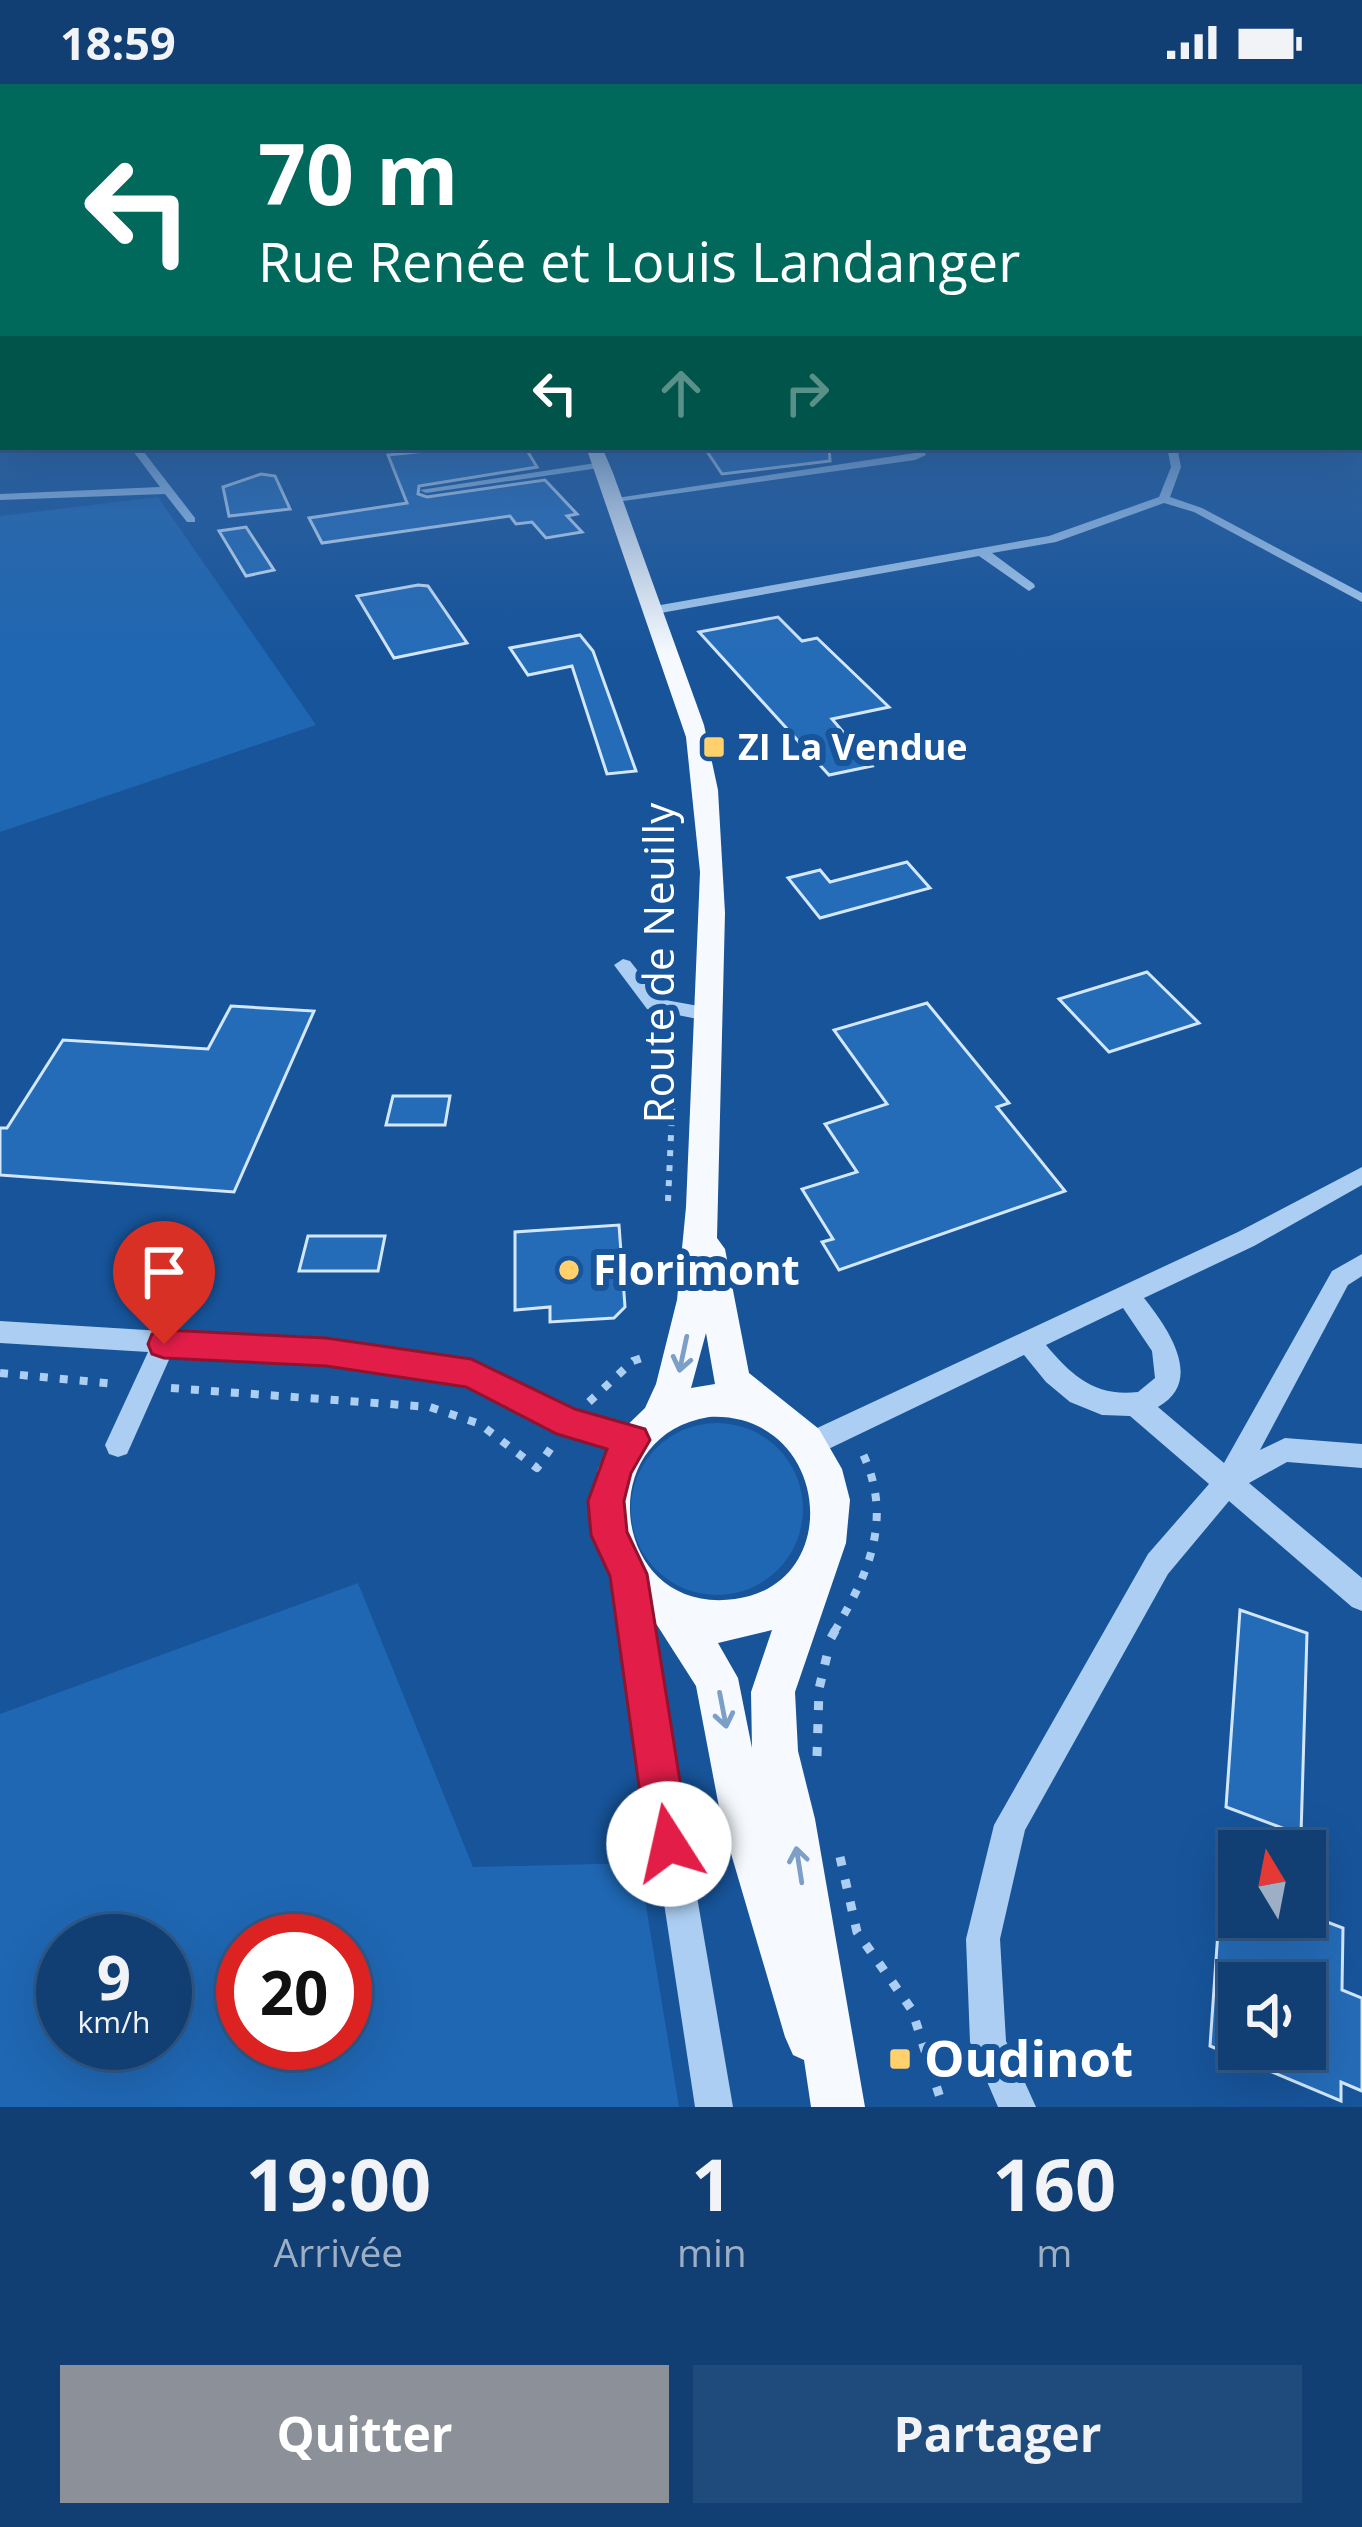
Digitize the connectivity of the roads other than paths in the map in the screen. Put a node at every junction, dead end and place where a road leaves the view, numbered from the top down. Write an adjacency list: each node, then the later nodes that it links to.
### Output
1 (150, 465): 6 (street)
2 (550, 465): 7 (street)
3 (602, 465): 9 (main road, Route de Neuilly)
4 (857, 465): 9 (street)
5 (1176, 465): 10 (street)
6 (169, 490): 8 (street); 11 (street)
7 (426, 490)
8 (0, 497)
9 (616, 500): 15 (main road, Route de Neuilly)
10 (1164, 500): 12 (street); 14 (street)
11 (191, 520)
12 (983, 553): 13 (street); 15 (street)
13 (1029, 587)
14 (1362, 598)
15 (655, 610): 17 (main road, Route de Neuilly)
16 (623, 965): 17 (street)
17 (708, 1014): 19 (main road, Route de Neuilly)
18 (1362, 1174): 21 (street)
19 (702, 1202): 26 (main road); 27 (main road, Route de Neuilly, one-way to 27)
20 (1362, 1264): 31 (street)
21 (1127, 1295): 23 (street); 25 (street)
22 (0, 1332): 24 (street)
23 (1028, 1341): 25 (street); 29 (street)
24 (164, 1344): 27 (street); 28 (street)
25 (1136, 1405): 31 (street)
26 (766, 1413): 27 (main road); 29 (main road)
27 (645, 1429): 32 (main road)
28 (118, 1445)
29 (809, 1445): 33 (main road)
30 (1362, 1456): 31 (street)
31 (1229, 1480): 34 (street); 38 (street)
32 (628, 1574): 35 (main road); 36 (street)
33 (808, 1583): 35 (main road); 37 (main road, one-way to 33)
34 (1362, 1597)
35 (670, 1607): 37 (main road, one-way to 37)
36 (714, 2107)
37 (836, 2107)
38 (1017, 2107)

